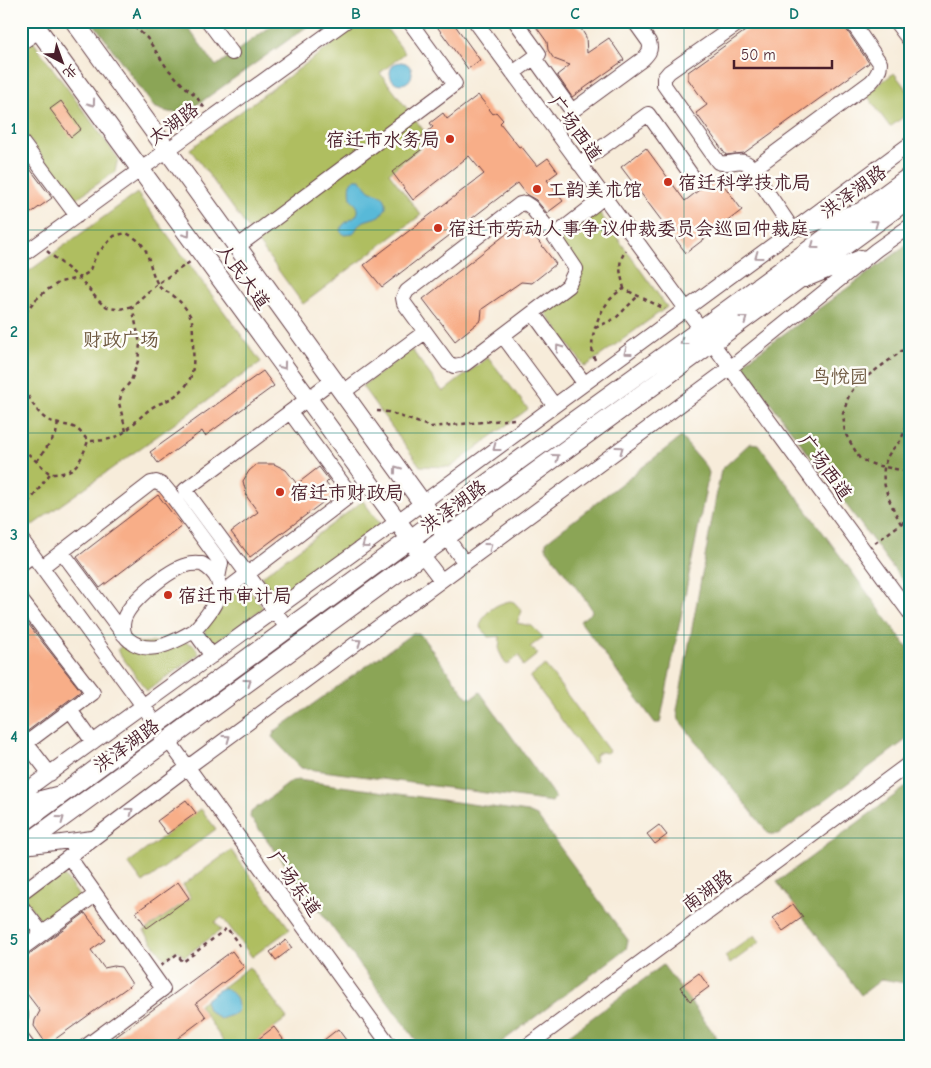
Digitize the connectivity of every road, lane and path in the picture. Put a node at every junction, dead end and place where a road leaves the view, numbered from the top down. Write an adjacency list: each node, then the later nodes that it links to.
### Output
1 (74, 21): 21 (main road, 人民大道)
2 (128, 21): 18 (path)
3 (208, 21): 15 (street)
4 (346, 21): 18 (street, 太湖路)
5 (409, 21): 36 (street)
6 (475, 21): 17 (street, 广场西道)
7 (515, 21): 16 (street)
8 (634, 21): 16 (street)
9 (742, 21): 24 (street)
10 (851, 21): 24 (street)
11 (895, 21): 13 (street)
12 (36, 26): 14 (street); 23 (main road, 人民大道, one-way to 23)
13 (910, 41)
14 (21, 43)
15 (232, 53)
16 (534, 58): 17 (street)
17 (513, 73): 22 (street, 广场西道)
18 (211, 118): 21 (street, 太湖路)
19 (21, 141): 30 (street)
20 (910, 144): 32 (street)
21 (166, 150): 23 (street, 太湖路); 36 (main road, 人民大道)
22 (579, 164): 26 (street); 27 (street, 广场西道)
23 (140, 170): 30 (street, 太湖路); 38 (main road, 人民大道, one-way to 38)
24 (752, 170): 32 (street)
25 (910, 176): 29 (main road, 洪泽湖路)
26 (696, 180)
27 (604, 197): 33 (street); 34 (street, 广场西道)
28 (910, 198): 42 (main road, 洪泽湖路, one-way to 28)
29 (865, 208): 32 (street); 50 (main road, 洪泽湖路, one-way to 50)
30 (77, 216): 35 (street, 太湖路)
31 (910, 226): 37 (street)
32 (792, 230): 46 (street, one-way to 46)
33 (554, 236): 47 (street); 51 (street)
34 (635, 240): 43 (path); 46 (street, 广场西道)
35 (39, 243): 39 (street, 太湖路); 40 (path)
36 (236, 247): 61 (main road, 人民大道)
37 (876, 250): 42 (street); 57 (street)
38 (202, 254): 41 (path); 62 (main road, 人民大道, one-way to 62)
39 (21, 256)
40 (79, 278): 41 (path); 45 (path); 48 (path)
41 (157, 284): 45 (path); 69 (path)
42 (788, 287): 53 (main road, 洪泽湖路, one-way to 42)
43 (624, 289): 44 (path); 49 (path)
44 (639, 295): 46 (path); 49 (path)
45 (132, 306): 69 (path)
46 (681, 312): 50 (street, 广场西道); 58 (street, one-way to 58)
47 (533, 313): 52 (street); 60 (street, one-way to 47)
48 (21, 319)
49 (594, 328): 58 (path)
50 (701, 329): 80 (main road, 洪泽湖路, one-way to 80)
51 (425, 332): 52 (street); 61 (street)
52 (503, 336): 63 (street)
53 (712, 343): 57 (street, 广场西道); 82 (main road, 洪泽湖路, one-way to 53)
54 (910, 345): 55 (path)
55 (905, 348): 56 (path); 73 (path)
56 (910, 354)
57 (730, 368): 85 (street, 广场西道); 89 (street, one-way to 57)
58 (600, 372): 60 (street)
59 (21, 382): 68 (path)
60 (584, 383): 63 (street)
61 (337, 386): 62 (street); 76 (main road, 人民大道, one-way to 61)
62 (308, 399): 65 (street); 79 (main road, 人民大道)
63 (554, 405): 66 (street)
64 (377, 411): 66 (path)
65 (290, 412): 92 (street); 92 (street)
66 (536, 418): 76 (street, one-way to 76)
67 (910, 419): 73 (path)
68 (58, 423): 70 (path); 72 (path)
69 (126, 432): 70 (path)
70 (88, 441): 75 (path)
71 (21, 447): 72 (path)
72 (37, 462): 75 (path)
73 (884, 467): 74 (path); 81 (path)
74 (910, 472)
75 (50, 474): 77 (path)
76 (422, 503): 79 (street); 80 (main road, 人民大道)
77 (21, 507)
78 (910, 517): 81 (path)
79 (398, 521): 84 (main road, 人民大道); 97 (street, one-way to 97)
80 (435, 521): 82 (main road, 人民大道); 84 (main road, 洪泽湖路)
81 (901, 524): 85 (path)
82 (446, 537): 88 (main road, 洪泽湖路); 89 (street)
83 (21, 539): 87 (street)
84 (410, 539): 88 (main road, 人民大道); 99 (main road, 洪泽湖路)
85 (864, 550): 98 (street, 广场西道)
86 (62, 552): 91 (street); 93 (street); 101 (street)
87 (33, 555): 90 (street); 91 (street)
88 (422, 555): 94 (street); 106 (main road, 洪泽湖路, one-way to 88)
89 (465, 563): 94 (street)
90 (21, 564)
91 (42, 567): 103 (street)
92 (247, 574): 95 (street); 97 (street)
93 (218, 578): 95 (street); 101 (street)
94 (441, 580): 110 (street, one-way to 94)
95 (217, 597): 100 (street)
96 (21, 600): 104 (street)
97 (274, 611): 99 (street); 102 (street)
98 (910, 613)
99 (288, 629): 105 (main road, 洪泽湖路)
100 (194, 631): 101 (street); 102 (street)
101 (125, 636)
102 (212, 656): 103 (street)
103 (143, 706): 105 (street); 107 (street)
104 (70, 710): 107 (street); 108 (street)
105 (157, 725): 112 (main road, 洪泽湖路)
106 (168, 740): 110 (street, 广场东道); 117 (main road, 洪泽湖路, one-way to 106)
107 (93, 742): 111 (street)
108 (24, 745): 111 (street)
109 (910, 762): 130 (street, 南湖路)
110 (188, 767): 116 (street, one-way to 110); 129 (street, 广场东道)
111 (50, 774): 113 (street)
112 (66, 792): 114 (street); 115 (main road, 洪泽湖路)
113 (21, 794)
114 (21, 803)
115 (21, 824)
116 (94, 838): 117 (street); 118 (street)
117 (22, 848)
118 (68, 857): 119 (street); 120 (street)
119 (21, 893)
120 (96, 894): 122 (street); 125 (street)
121 (21, 906): 122 (street)
122 (42, 933): 124 (street)
123 (240, 946): 125 (path)
124 (21, 949)
125 (152, 973): 128 (street)
126 (21, 1038): 127 (street)
127 (28, 1047)
128 (85, 1047)
129 (391, 1047)
130 (526, 1047)

